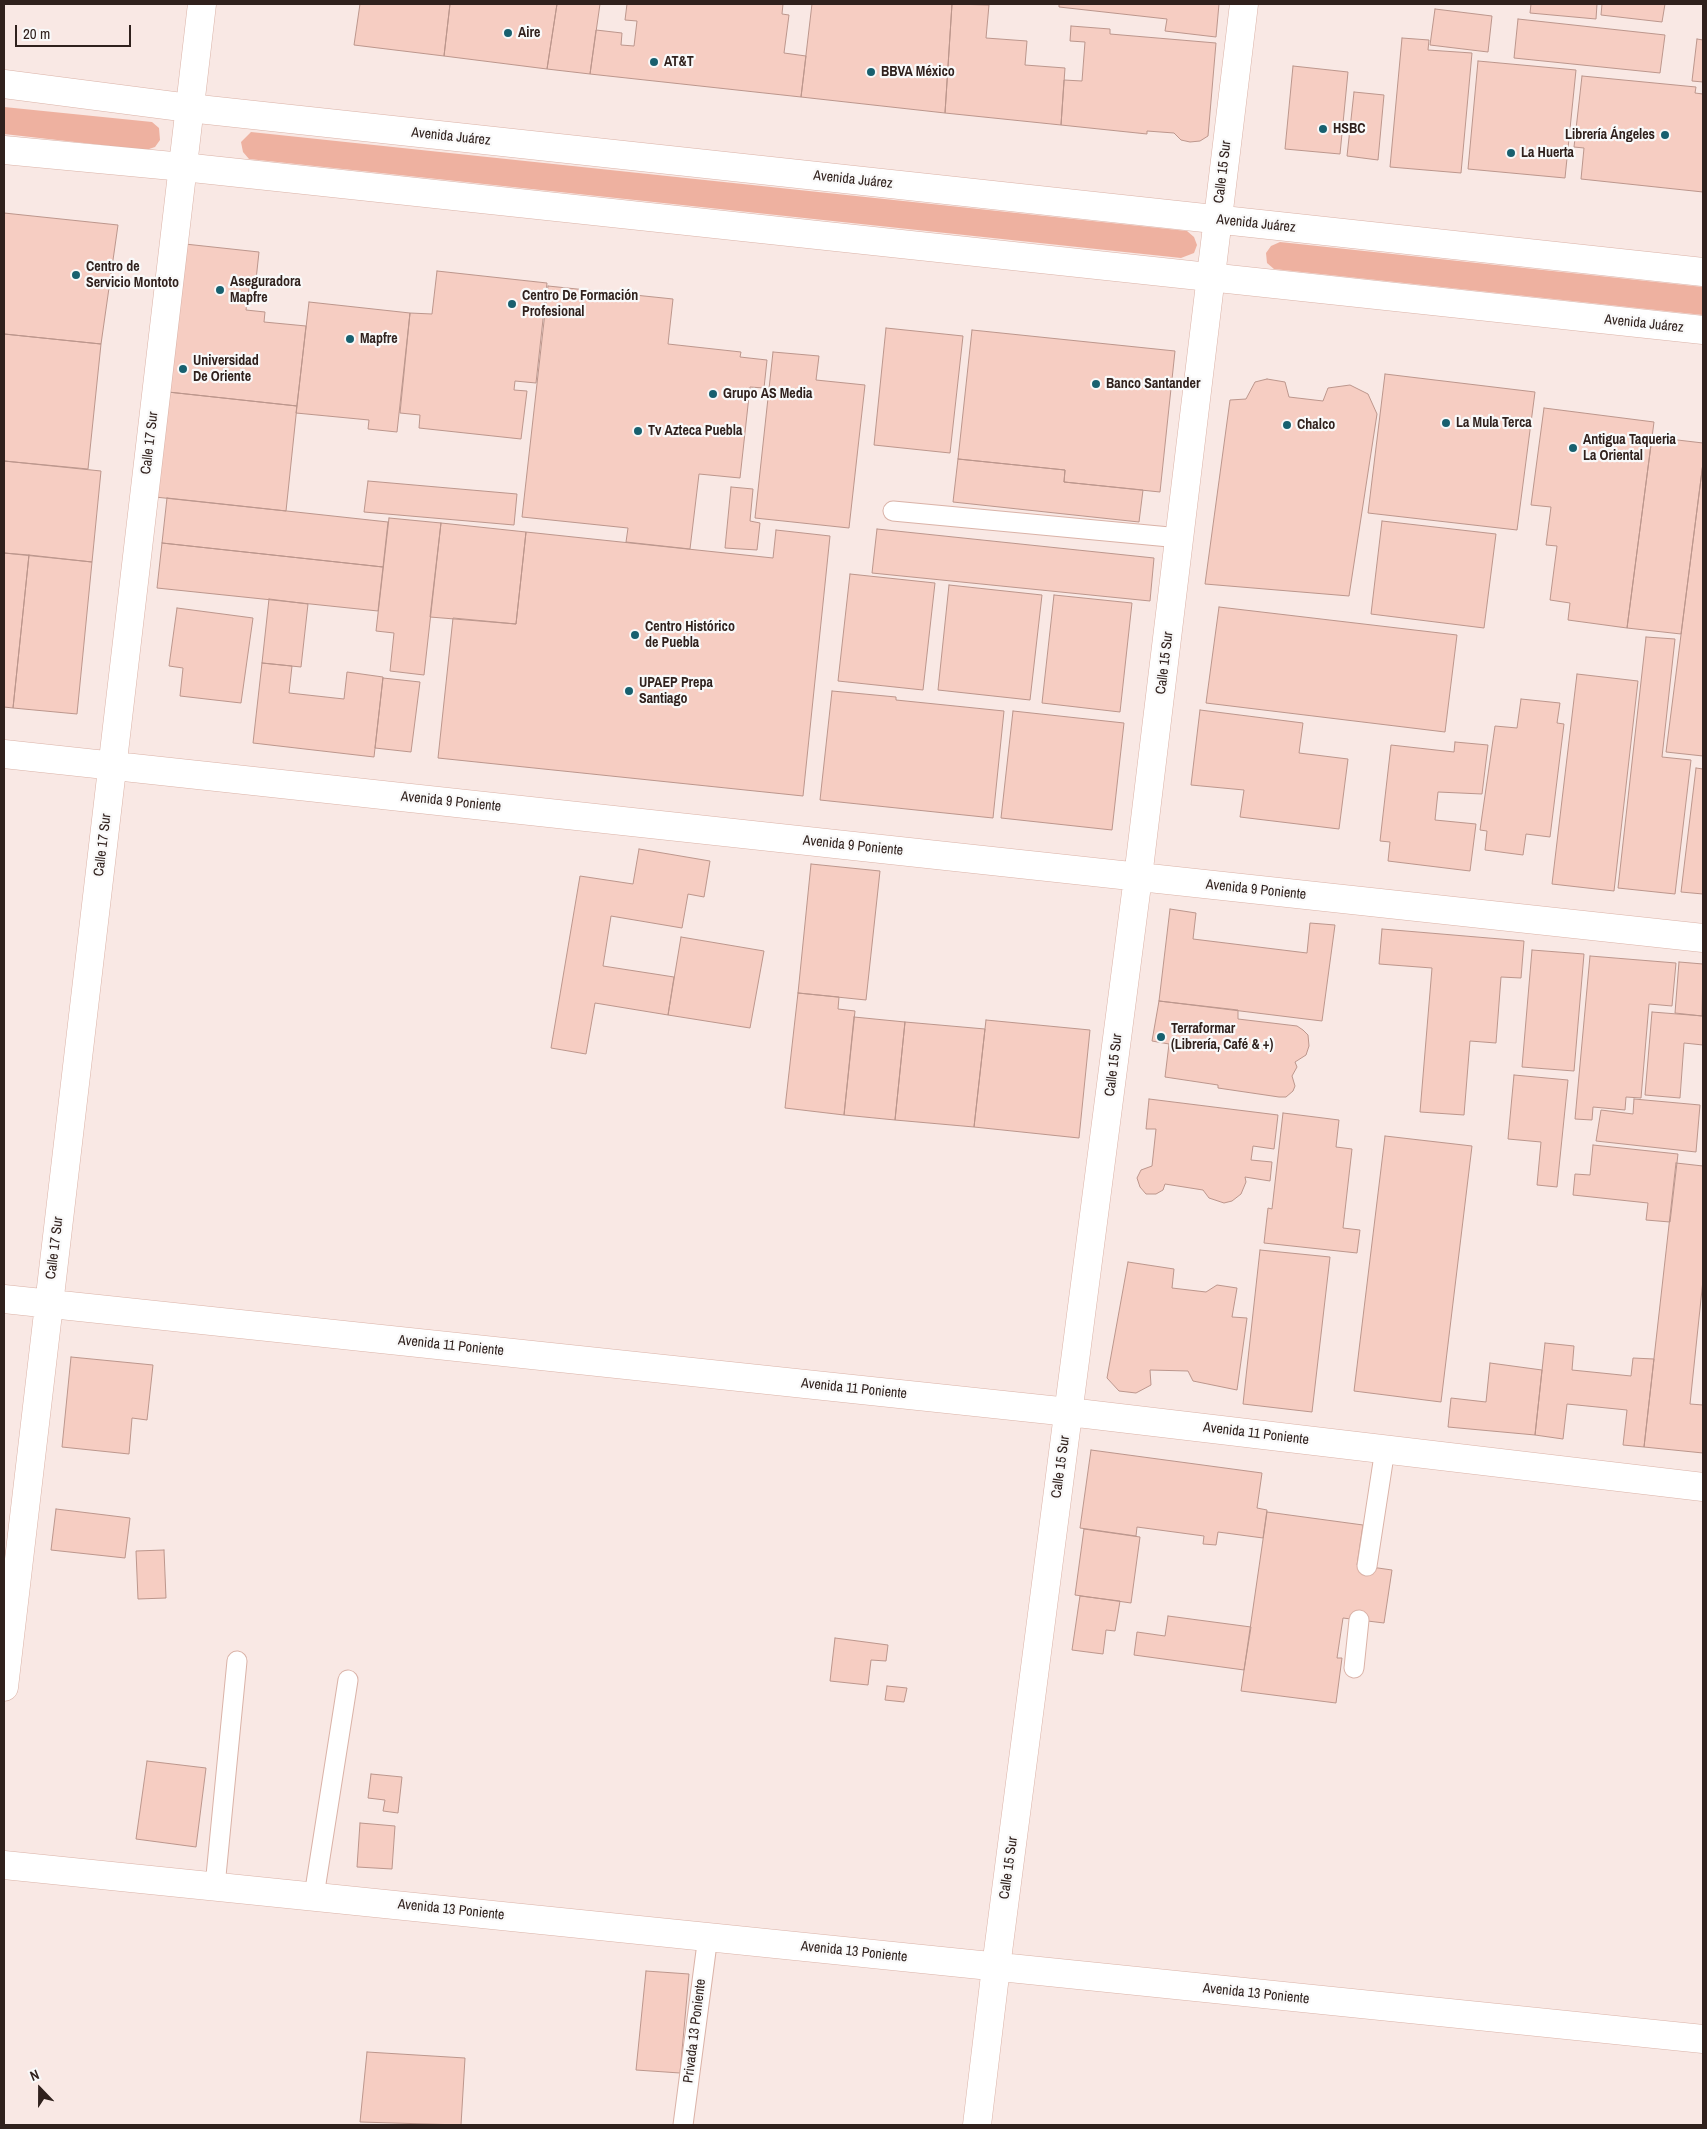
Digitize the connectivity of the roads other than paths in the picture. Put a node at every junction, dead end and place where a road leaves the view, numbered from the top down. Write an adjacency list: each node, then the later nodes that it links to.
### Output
1 (202, 4): 4 (street, Calle 17 Sur)
2 (1244, 4): 7 (street, Calle 15 Sur)
3 (4, 84): 4 (street, Avenida Juárez)
4 (189, 108): 6 (street, Calle 17 Sur); 7 (street, Avenida Juárez)
5 (4, 150): 6 (street, Avenida Juárez)
6 (183, 167): 9 (street, Avenida Juárez); 14 (street, Calle 17 Sur)
7 (1217, 220): 8 (street, Avenida Juárez); 9 (street, Calle 15 Sur)
8 (1703, 272)
9 (1211, 277): 10 (street, Avenida Juárez); 12 (street, Calle 15 Sur)
10 (1703, 330)
11 (893, 511): 12 (lane)
12 (1180, 538): 15 (street, Calle 15 Sur)
13 (4, 754): 14 (street, Avenida 9 Poniente)
14 (112, 765): 15 (street, Avenida 9 Poniente); 18 (street, Calle 17 Sur)
15 (1138, 877): 16 (street, Avenida 9 Poniente); 19 (street, Calle 15 Sur)
16 (1703, 938)
17 (4, 1299): 18 (street, Avenida 11 Poniente)
18 (49, 1303): 19 (street, Avenida 11 Poniente); 27 (street, Calle 17 Sur)
19 (1069, 1412): 20 (street, Avenida 11 Poniente); 32 (street, Calle 15 Sur)
20 (1385, 1449): 21 (street, Avenida 11 Poniente); 22 (lane)
21 (1703, 1486)
22 (1367, 1566)
23 (1359, 1620): 25 (lane)
24 (238, 1661): 29 (lane)
25 (1354, 1668)
26 (348, 1680): 30 (lane)
27 (4, 1687)
28 (4, 1865): 29 (street, Avenida 13 Poniente)
29 (214, 1886): 30 (street, Avenida 13 Poniente)
30 (314, 1896): 31 (street, Avenida 13 Poniente)
31 (708, 1936): 32 (street, Avenida 13 Poniente); 34 (lane, Privada 13 Poniente)
32 (996, 1967): 33 (street, Avenida 13 Poniente); 35 (street, Calle 15 Sur)
33 (1703, 2039)
34 (683, 2125)
35 (977, 2125)

